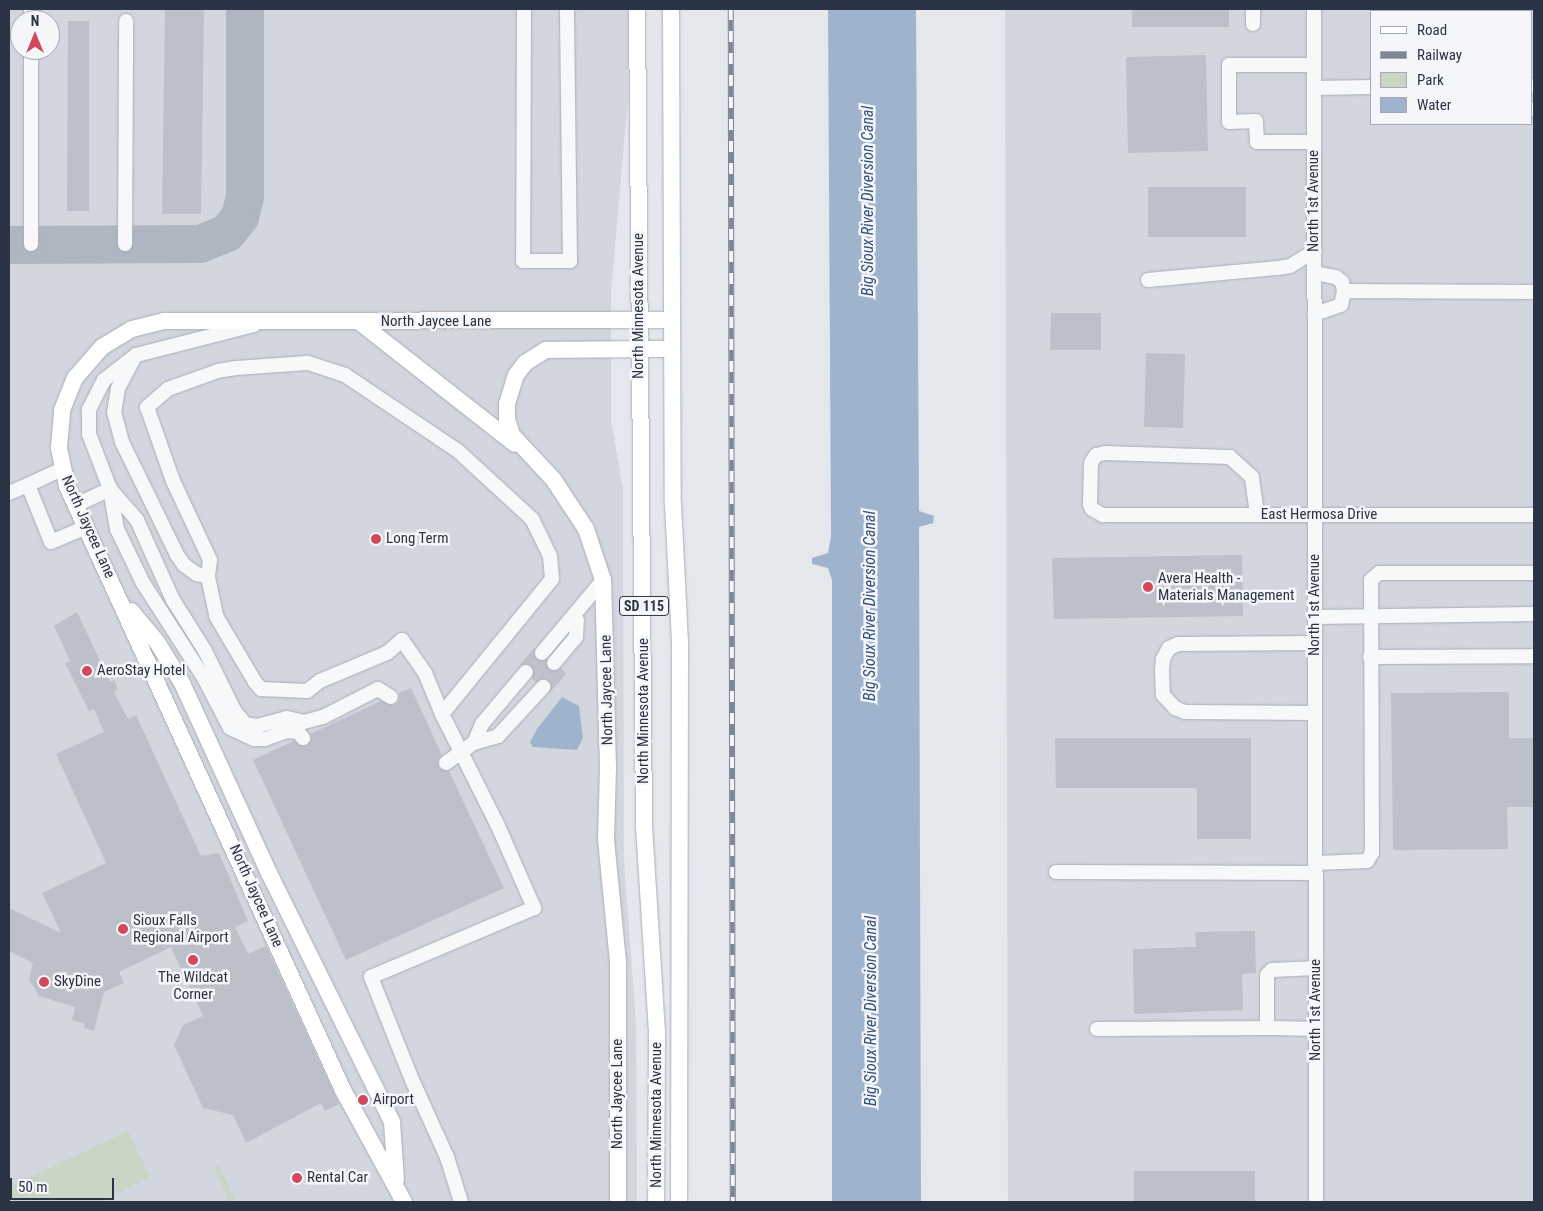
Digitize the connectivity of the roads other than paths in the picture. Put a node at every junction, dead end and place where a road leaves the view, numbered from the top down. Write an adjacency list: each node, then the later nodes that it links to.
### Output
1 (524, 9): 2 (street)
2 (567, 9)
3 (637, 9): 22 (main road, North Minnesota Avenue / SD 115)
4 (671, 9): 23 (main road, North Minnesota Avenue / SD 115)
5 (1253, 9): 8 (street)
6 (1314, 9): 10 (street, North 1st Avenue)
7 (126, 21): 15 (street)
8 (1253, 24)
9 (31, 60): 14 (street)
10 (1314, 65): 11 (street, North 1st Avenue); 13 (street)
11 (1314, 88): 12 (street); 13 (street, North 1st Avenue)
12 (1370, 88)
13 (1314, 142): 16 (street, North 1st Avenue)
14 (31, 244)
15 (125, 244)
16 (1315, 251): 17 (street, North 1st Avenue); 18 (street)
17 (1315, 273): 19 (street); 21 (street, North 1st Avenue)
18 (1148, 280)
19 (1344, 291): 20 (street); 21 (street)
20 (1534, 292)
21 (1315, 314): 36 (street, North 1st Avenue)
22 (639, 320): 23 (main road, North Jaycee Lane); 24 (main road, North Jaycee Lane); 26 (main road, North Minnesota Avenue / SD 115)
23 (672, 320): 27 (main road, North Minnesota Avenue / SD 115)
24 (358, 321): 25 (main road, North Jaycee Lane); 29 (main road)
25 (264, 322): 28 (street); 30 (main road, North Jaycee Lane)
26 (639, 349): 27 (main road, North Jaycee Lane); 29 (main road, North Jaycee Lane); 67 (main road, North Minnesota Avenue / SD 115)
27 (672, 349): 68 (main road, North Minnesota Avenue / SD 115)
28 (136, 355): 32 (street); 40 (street)
29 (525, 452): 41 (main road, North Jaycee Lane)
30 (62, 469): 31 (street); 34 (main road, North Jaycee Lane)
31 (28, 485): 33 (street); 38 (street)
32 (110, 489): 34 (street); 51 (street); 54 (street)
33 (9, 493)
34 (76, 505): 38 (main road, North Jaycee Lane)
35 (1257, 514): 35 (street, East Hermosa Drive); 36 (street, East Hermosa Drive)
36 (1315, 514): 37 (street, East Hermosa Drive); 46 (street, North 1st Avenue)
37 (1534, 515)
38 (87, 527): 42 (main road, North Jaycee Lane)
39 (1534, 573): 45 (street)
40 (208, 576): 53 (street); 53 (street)
41 (604, 580): 43 (street); 66 (main road, North Jaycee Lane)
42 (120, 598): 63 (main road, North Jaycee Lane); 63 (main road)
43 (578, 614): 43 (street)
44 (1534, 614): 45 (street)
45 (1370, 616): 46 (street); 49 (street)
46 (1315, 617): 47 (street, North 1st Avenue)
47 (1315, 643): 52 (street, North 1st Avenue); 52 (street)
48 (1534, 656): 49 (street)
49 (1370, 657): 57 (street)
50 (534, 679): 55 (street)
51 (391, 697)
52 (1315, 713): 57 (street, North 1st Avenue)
53 (442, 714): 55 (street)
54 (303, 738)
55 (462, 751): 56 (street); 65 (street)
56 (446, 763)
57 (1316, 868): 58 (street); 59 (street, North 1st Avenue)
58 (1056, 872)
59 (1316, 968): 60 (street); 62 (street, North 1st Avenue)
60 (1272, 1028): 61 (street); 62 (street)
61 (1097, 1029)
62 (1316, 1029): 69 (street, North 1st Avenue)
63 (396, 1188): 64 (main road, North Jaycee Lane)
64 (404, 1202)
65 (461, 1202)
66 (618, 1202)
67 (656, 1202)
68 (679, 1202)
69 (1316, 1202)

